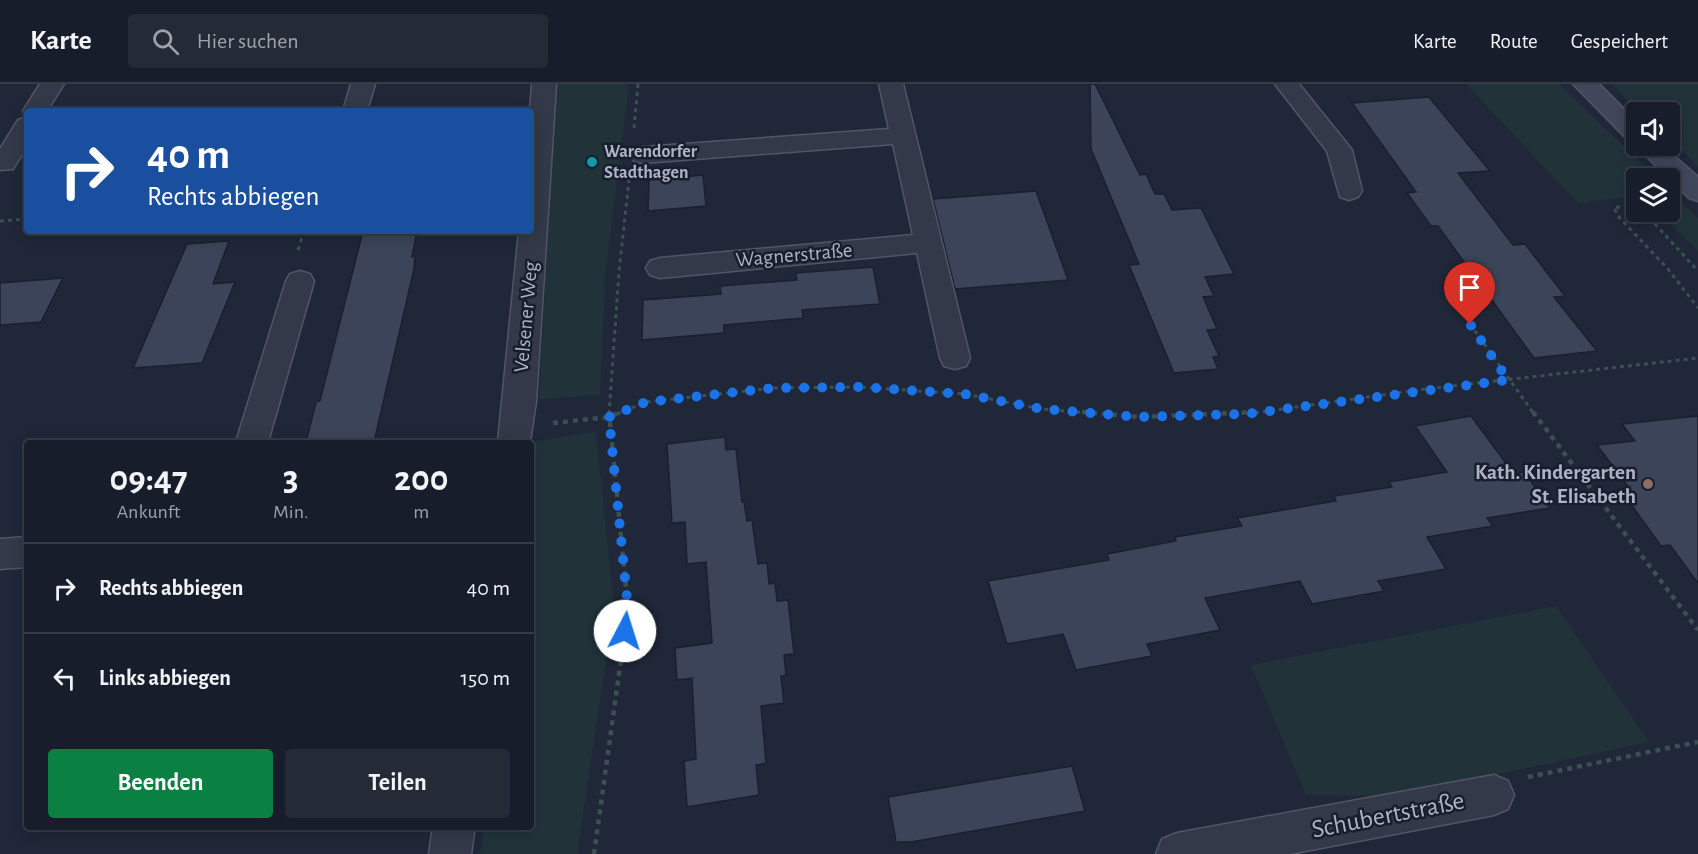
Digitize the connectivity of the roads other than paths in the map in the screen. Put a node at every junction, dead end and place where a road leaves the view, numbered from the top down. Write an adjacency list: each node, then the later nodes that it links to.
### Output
1 (52, 84): 7 (street)
2 (363, 84): 8 (street)
3 (544, 84): 17 (street, Velsener Weg)
4 (891, 84): 11 (street)
5 (1287, 84): 15 (street)
6 (1585, 84): 9 (main road)
7 (37, 108)
8 (356, 108)
9 (1626, 124)
10 (24, 130): 14 (street)
11 (901, 136): 12 (street); 19 (street)
12 (636, 153)
13 (1660, 156): 16 (main road)
14 (4, 162)
15 (1349, 191)
16 (1698, 192)
17 (534, 205)
18 (532, 234): 23 (street, Velsener Weg)
19 (928, 243): 20 (street, Wagnerstraße); 22 (street)
20 (660, 268)
21 (300, 281): 24 (street)
22 (955, 358)
23 (515, 435)
24 (253, 440)
25 (24, 552): 26 (street)
26 (0, 554)
27 (1494, 795): 30 (street, Schubertstraße)
28 (453, 830): 29 (street)
29 (450, 854)
30 (1177, 854)

